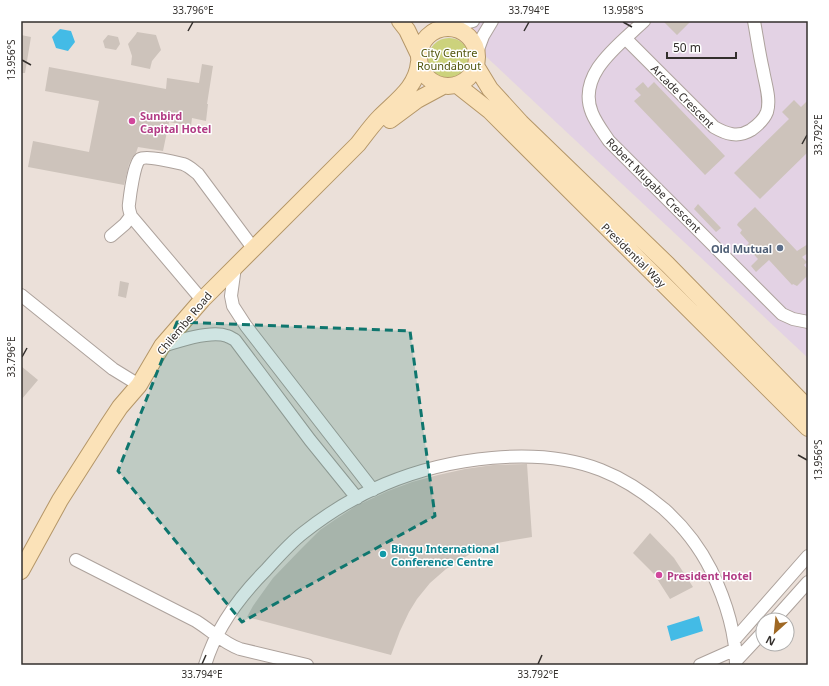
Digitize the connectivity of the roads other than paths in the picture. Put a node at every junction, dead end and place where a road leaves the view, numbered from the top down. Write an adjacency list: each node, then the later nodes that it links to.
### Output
1 (400, 21): 9 (main road)
2 (426, 21): 7 (main road)
3 (473, 21): 7 (street)
4 (492, 21): 10 (street)
5 (644, 21): 8 (street, Robert Mugabe Crescent)
6 (754, 21): 8 (street, Arcade Crescent)
7 (446, 28): 9 (main road); 10 (main road)
8 (626, 38): 19 (street, Robert Mugabe Crescent)
9 (419, 59): 11 (main road); 12 (main road)
10 (477, 59): 11 (main road); 21 (main road, Presidential Way)
11 (450, 86): 12 (main road); 25 (main road, Presidential Way)
12 (358, 144): 15 (main road, Chilembe Road)
13 (131, 216): 14 (street); 15 (street); 18 (street)
14 (111, 236)
15 (253, 248): 16 (main road, Chilembe Road)
16 (235, 267): 18 (main road, Chilembe Road); 26 (street)
17 (21, 295): 22 (street)
18 (202, 300): 20 (main road, Chilembe Road)
19 (808, 322)
20 (162, 346): 22 (main road, Chilembe Road); 27 (street)
21 (778, 378): 23 (main road); 24 (main road, Presidential Way)
22 (139, 385): 30 (main road, Chilembe Road)
23 (808, 400)
24 (808, 408)
25 (808, 428)
26 (373, 490): 27 (street); 35 (street)
27 (357, 498): 33 (street)
28 (808, 556): 35 (street)
29 (76, 560): 33 (street)
30 (21, 572)
31 (808, 582): 32 (street)
32 (781, 612)
33 (216, 635): 36 (street); 37 (street)
34 (755, 638): 35 (street)
35 (736, 653): 38 (street)
36 (205, 665)
37 (307, 665)
38 (700, 665)

